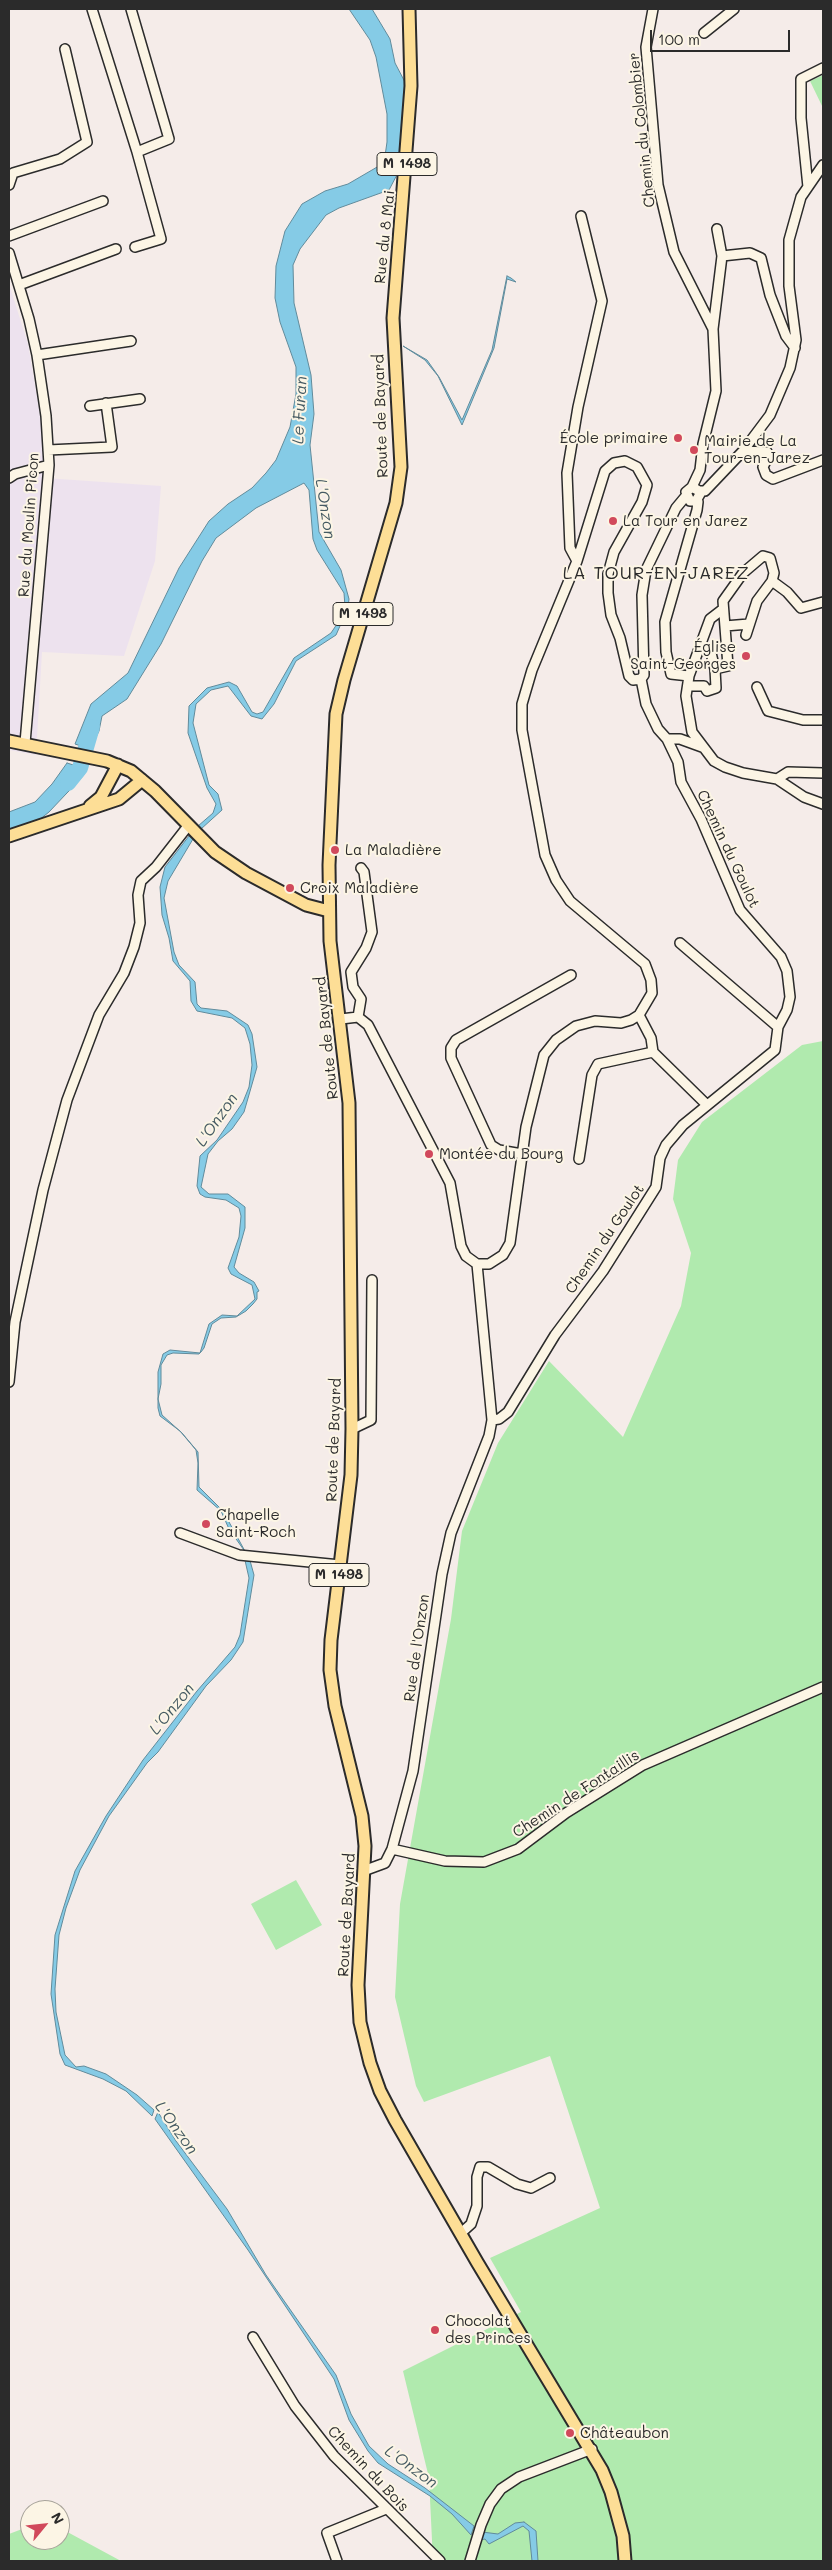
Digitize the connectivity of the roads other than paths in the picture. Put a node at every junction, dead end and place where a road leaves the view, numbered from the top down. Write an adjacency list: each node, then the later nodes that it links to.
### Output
1 (92, 9): 9 (street)
2 (131, 9): 9 (street)
3 (408, 9): 22 (main road, Rue du 8 Mai / M 1498)
4 (653, 9): 23 (street, Chemin du Colombier)
5 (734, 9): 6 (street)
6 (704, 33)
7 (65, 49): 11 (street)
8 (823, 68): 12 (street)
9 (137, 152): 17 (street)
10 (823, 165): 12 (street)
11 (9, 185)
12 (808, 187): 25 (street)
13 (103, 200): 16 (street)
14 (581, 216): 38 (street)
15 (717, 229): 20 (street)
16 (9, 236)
17 (135, 247)
18 (116, 249): 21 (street)
19 (9, 253): 21 (street, Rue du Moulin Picon)
20 (722, 256): 23 (street); 25 (street)
21 (19, 285): 26 (street, Rue du Moulin Picon)
22 (393, 318): 64 (main road, Route de Bayard / M 1498)
23 (713, 329): 35 (street)
24 (132, 341): 26 (street)
25 (795, 348): 31 (street)
26 (37, 355): 30 (street, Rue du Moulin Picon)
27 (140, 399): 28 (street)
28 (106, 404): 29 (street); 30 (street)
29 (90, 406)
30 (48, 450): 33 (street, Rue du Moulin Picon)
31 (743, 450): 32 (street); 35 (street)
32 (823, 460)
33 (49, 465): 34 (street); 53 (street, Rue du Moulin Picon)
34 (9, 478)
35 (696, 489): 36 (street); 37 (street)
36 (686, 496): 37 (street); 47 (street, Chemin du Goulot)
37 (696, 500): 48 (street)
38 (577, 561): 47 (street); 67 (street)
39 (772, 581): 40 (street); 41 (street); 42 (street)
40 (823, 602)
41 (723, 609): 43 (street); 45 (street)
42 (749, 624): 43 (street); 44 (street)
43 (725, 626): 46 (street)
44 (746, 636)
45 (699, 648): 46 (street); 48 (street)
46 (715, 669): 48 (street)
47 (641, 679): 51 (street, Chemin du Goulot)
48 (688, 681): 54 (street)
49 (757, 687): 50 (street)
50 (823, 720)
51 (667, 739): 54 (street); 70 (street, Chemin du Goulot)
52 (9, 740): 53 (main road)
53 (24, 744): 55 (main road)
54 (702, 747): 57 (street)
55 (118, 765): 58 (main road); 60 (main road)
56 (823, 773): 57 (street)
57 (778, 779): 59 (street)
58 (142, 780): 60 (main road); 61 (main road)
59 (823, 804)
60 (85, 810): 62 (main road)
61 (188, 826): 64 (main road); 77 (street)
62 (9, 836)
63 (361, 868): 68 (street)
64 (329, 911): 69 (main road, Route de Bayard / M 1498)
65 (680, 943): 70 (street)
66 (571, 975): 73 (street)
67 (639, 1014): 71 (street); 73 (street)
68 (358, 1017): 69 (street); 75 (street)
69 (341, 1020): 79 (main road, Route de Bayard / M 1498)
70 (778, 1027): 72 (street, Chemin du Goulot)
71 (653, 1052): 72 (street); 74 (street)
72 (707, 1105): 78 (street, Chemin du Goulot)
73 (522, 1154): 75 (street)
74 (579, 1159)
75 (477, 1264): 78 (street)
76 (372, 1280): 79 (street)
77 (9, 1382)
78 (492, 1420): 83 (street, Rue de l'Onzon)
79 (352, 1430): 81 (main road, Route de Bayard / M 1498)
80 (180, 1533): 81 (street)
81 (340, 1565): 84 (main road, Route de Bayard / M 1498)
82 (823, 1687): 83 (street, Chemin de Fontaillis)
83 (392, 1849): 84 (street, Rue de l'Onzon)
84 (366, 1870): 86 (main road, Route de Bayard / M 1498)
85 (550, 2178): 86 (street)
86 (461, 2233): 88 (main road, Route de Bayard / M 1498)
87 (253, 2337): 89 (street, Chemin du Bois)
88 (592, 2450): 92 (street); 93 (main road, Route de Bayard / M 1498)
89 (386, 2509): 90 (street); 91 (street, Chemin du Bois)
90 (337, 2561)
91 (440, 2561)
92 (470, 2561)
93 (625, 2561)

